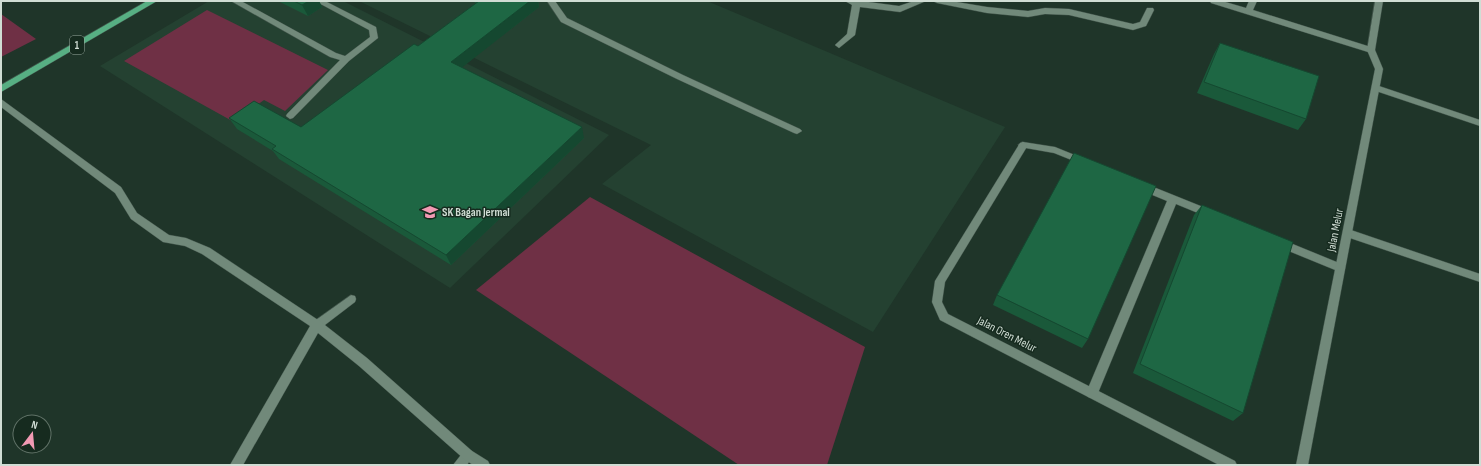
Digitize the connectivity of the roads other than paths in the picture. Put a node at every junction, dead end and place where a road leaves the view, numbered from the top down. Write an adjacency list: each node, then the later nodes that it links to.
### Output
1 (154, 1): 19 (main road, 1)
2 (234, 1): 17 (street)
3 (319, 1): 17 (street)
4 (551, 1): 23 (street)
5 (922, 1): 11 (street)
6 (937, 1): 12 (street)
7 (1048, 1): 12 (street)
8 (1214, 1): 14 (street)
9 (1253, 1): 14 (street)
10 (1379, 1): 16 (street)
11 (855, 2): 15 (street)
12 (1046, 10): 13 (street)
13 (1150, 10)
14 (1248, 12): 16 (street)
15 (839, 45)
16 (1371, 50): 18 (street, Jalan Melur)
17 (346, 59): 21 (street)
18 (1376, 88): 22 (street); 28 (street, Jalan Melur)
19 (1, 89)
20 (1, 102): 33 (street)
21 (290, 116)
22 (1480, 123)
23 (797, 131)
24 (1092, 165): 34 (street, Jalan Oren Melur)
25 (1128, 180): 26 (street)
26 (1173, 198): 27 (street); 34 (street)
27 (1216, 217)
28 (1348, 233): 30 (street, Jalan Melur); 31 (street)
29 (1268, 238): 30 (street)
30 (1340, 268): 40 (street, Jalan Melur)
31 (1480, 278)
32 (351, 299): 33 (street)
33 (317, 325): 35 (street); 36 (street)
34 (1092, 393): 39 (street, Jalan Oren Melur)
35 (468, 455): 37 (street); 38 (street)
36 (236, 465)
37 (459, 465)
38 (484, 465)
39 (1231, 465)
40 (1302, 465)

